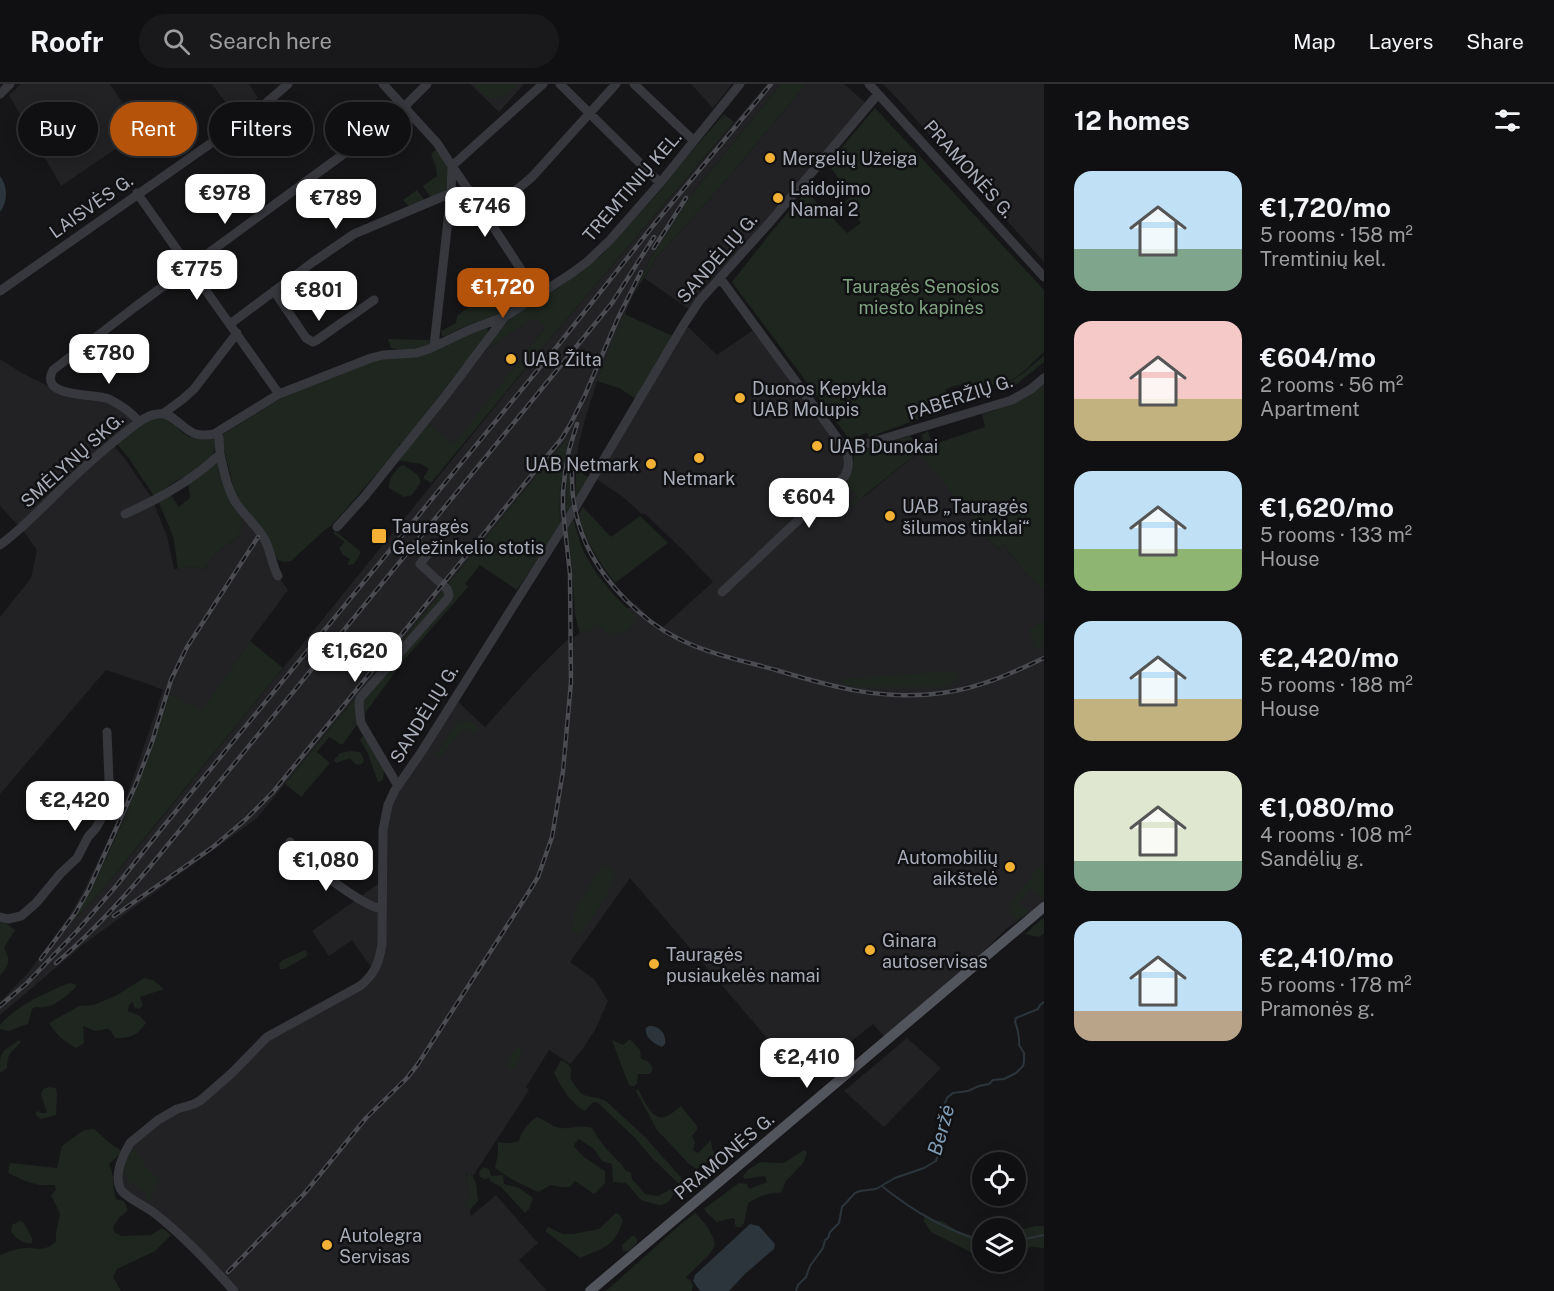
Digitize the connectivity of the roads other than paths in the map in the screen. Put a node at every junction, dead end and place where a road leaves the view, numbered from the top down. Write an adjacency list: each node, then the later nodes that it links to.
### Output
1 (10, 84): 11 (street)
2 (288, 84): 22 (street, LAISVĖS G.)
3 (383, 84): 13 (street)
4 (427, 84): 14 (street)
5 (543, 84): 19 (street)
6 (560, 84): 16 (street)
7 (616, 84): 16 (street)
8 (634, 84): 17 (street)
9 (740, 84): 17 (street, TREMTINIŲ KEL.)
10 (869, 84): 12 (street, PRAMONĖS G.)
11 (0, 94)
12 (878, 94): 26 (street, PRAMONĖS G.); 27 (street, SANDĖLIŲ G.)
13 (401, 102)
14 (409, 102)
15 (411, 113): 19 (street)
16 (590, 113): 20 (street); 24 (street)
17 (694, 141): 20 (street, TREMTINIŲ KEL.)
18 (342, 156): 25 (street)
19 (452, 166): 21 (street); 23 (street)
20 (660, 183): 30 (street, TREMTINIŲ KEL.)
21 (469, 190): 23 (street); 24 (street)
22 (137, 193): 25 (street); 28 (street, LAISVĖS G.)
23 (451, 194): 29 (street); 37 (street)
24 (485, 214): 30 (street)
25 (190, 267): 33 (street); 41 (street)
26 (1044, 277)
27 (720, 278): 43 (street); 52 (street, SANDĖLIŲ G.)
28 (0, 291)
29 (274, 291): 31 (street); 33 (street)
30 (538, 296): 32 (street, TREMTINIŲ KEL.)
31 (374, 300)
32 (506, 316): 34 (street, TREMTINIŲ KEL.); 36 (street, TREMTINIŲ KEL.)
33 (231, 324): 35 (street)
34 (484, 324): 36 (street); 37 (street, TREMTINIŲ KEL.)
35 (237, 333): 39 (street); 40 (street)
36 (492, 334): 46 (street, TREMTINIŲ KEL.)
37 (434, 346): 39 (street, TREMTINIŲ KEL.)
38 (1044, 378): 43 (street, PABERŽIŲ G.)
39 (279, 394): 42 (street, TREMTINIŲ KEL.)
40 (164, 413): 41 (street); 42 (street)
41 (139, 422): 47 (street, SMĖLYNŲ SKG.)
42 (217, 433): 44 (street)
43 (846, 450): 50 (street)
44 (220, 454): 45 (street); 49 (street)
45 (125, 514)
46 (337, 526)
47 (0, 545)
48 (433, 547): 52 (street)
49 (278, 576)
50 (722, 592)
51 (107, 732): 56 (street)
52 (398, 786): 55 (street, SANDĖLIŲ G.)
53 (290, 842): 55 (street)
54 (1044, 907): 58 (main road, PRAMONĖS G.)
55 (382, 909): 57 (street, SANDĖLIŲ G.)
56 (0, 917)
57 (234, 1291)
58 (590, 1291)

